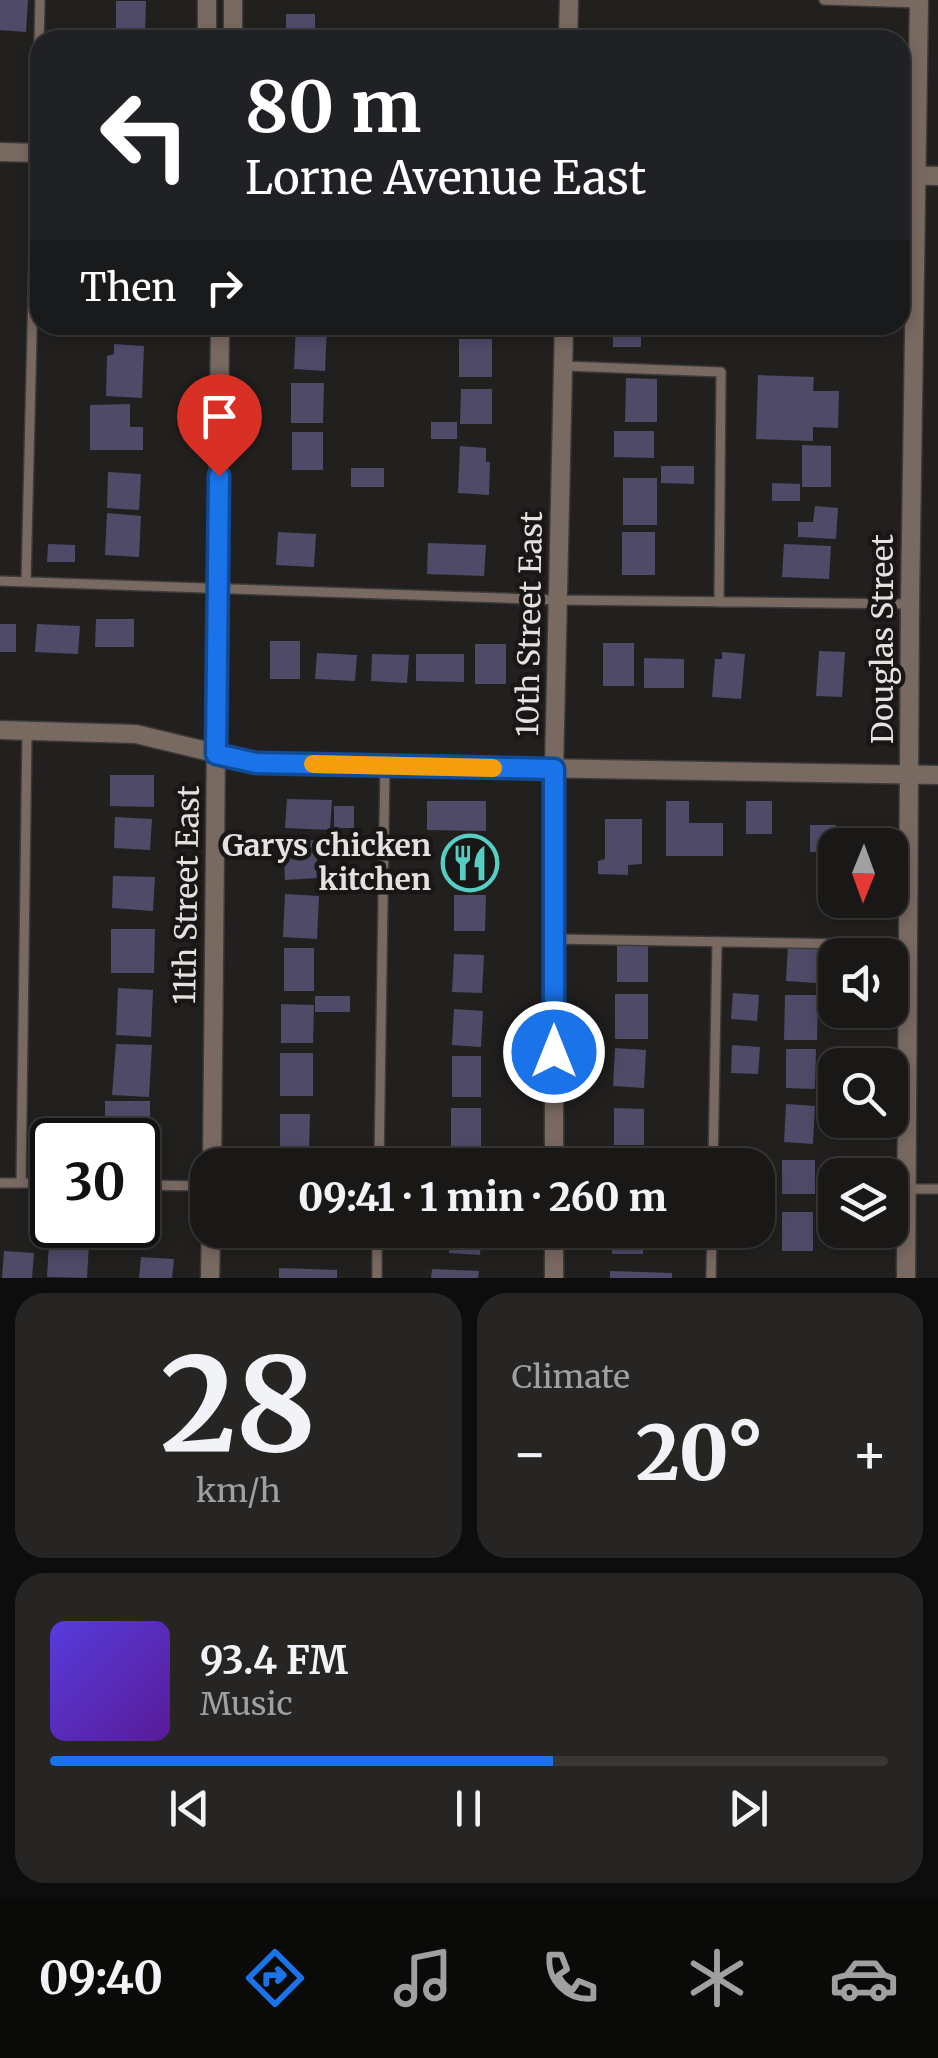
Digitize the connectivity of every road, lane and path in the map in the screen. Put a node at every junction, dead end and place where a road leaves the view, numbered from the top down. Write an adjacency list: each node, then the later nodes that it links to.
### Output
1 (40, 0): 7 (lane)
2 (206, 0): 8 (street)
3 (233, 0): 9 (street)
4 (569, 0): 10 (street)
5 (824, 0): 6 (lane)
6 (919, 2): 11 (street, Douglas Street)
7 (40, 30)
8 (207, 30)
9 (232, 30)
10 (568, 30)
11 (910, 144)
12 (0, 152): 13 (street)
13 (30, 153)
14 (910, 175): 15 (street)
15 (938, 176)
16 (33, 335): 22 (lane)
17 (220, 335): 23 (street, 11th Street East)
18 (564, 335): 20 (street, 10th Street East)
19 (909, 335): 26 (street, Douglas Street)
20 (563, 366): 24 (street, 10th Street East); 25 (lane)
21 (0, 581): 22 (lane)
22 (26, 582): 23 (lane)
23 (218, 590): 24 (lane); 29 (street, 11th Street East)
24 (558, 600): 25 (lane); 31 (street, 10th Street East)
25 (718, 602): 26 (lane)
26 (910, 604): 32 (street, Douglas Street)
27 (0, 730): 28 (street)
28 (28, 730): 29 (street); 45 (lane)
29 (216, 754): 30 (street); 39 (street, 11th Street East)
30 (386, 765): 31 (street); 40 (lane)
31 (554, 769): 32 (street); 34 (street, 10th Street East)
32 (910, 775): 33 (street); 37 (street, Douglas Street)
33 (938, 775)
34 (554, 939): 35 (lane); 41 (street, 10th Street East)
35 (716, 942): 36 (lane); 42 (lane)
36 (818, 943)
37 (908, 944)
38 (908, 1028): 43 (street, Douglas Street)
39 (212, 1148)
40 (378, 1148)
41 (554, 1148)
42 (713, 1148)
43 (907, 1158)
44 (0, 1182): 45 (lane)
45 (21, 1183): 46 (lane)
46 (30, 1183)
47 (160, 1185): 48 (lane)
48 (190, 1186)
49 (908, 1189): 50 (lane)
50 (938, 1190)
51 (211, 1248): 56 (street)
52 (377, 1248): 57 (lane)
53 (554, 1248): 58 (street)
54 (712, 1248): 59 (lane)
55 (906, 1248): 60 (street, Douglas Street)
56 (210, 1278)
57 (376, 1278)
58 (554, 1278)
59 (711, 1278)
60 (906, 1278)

